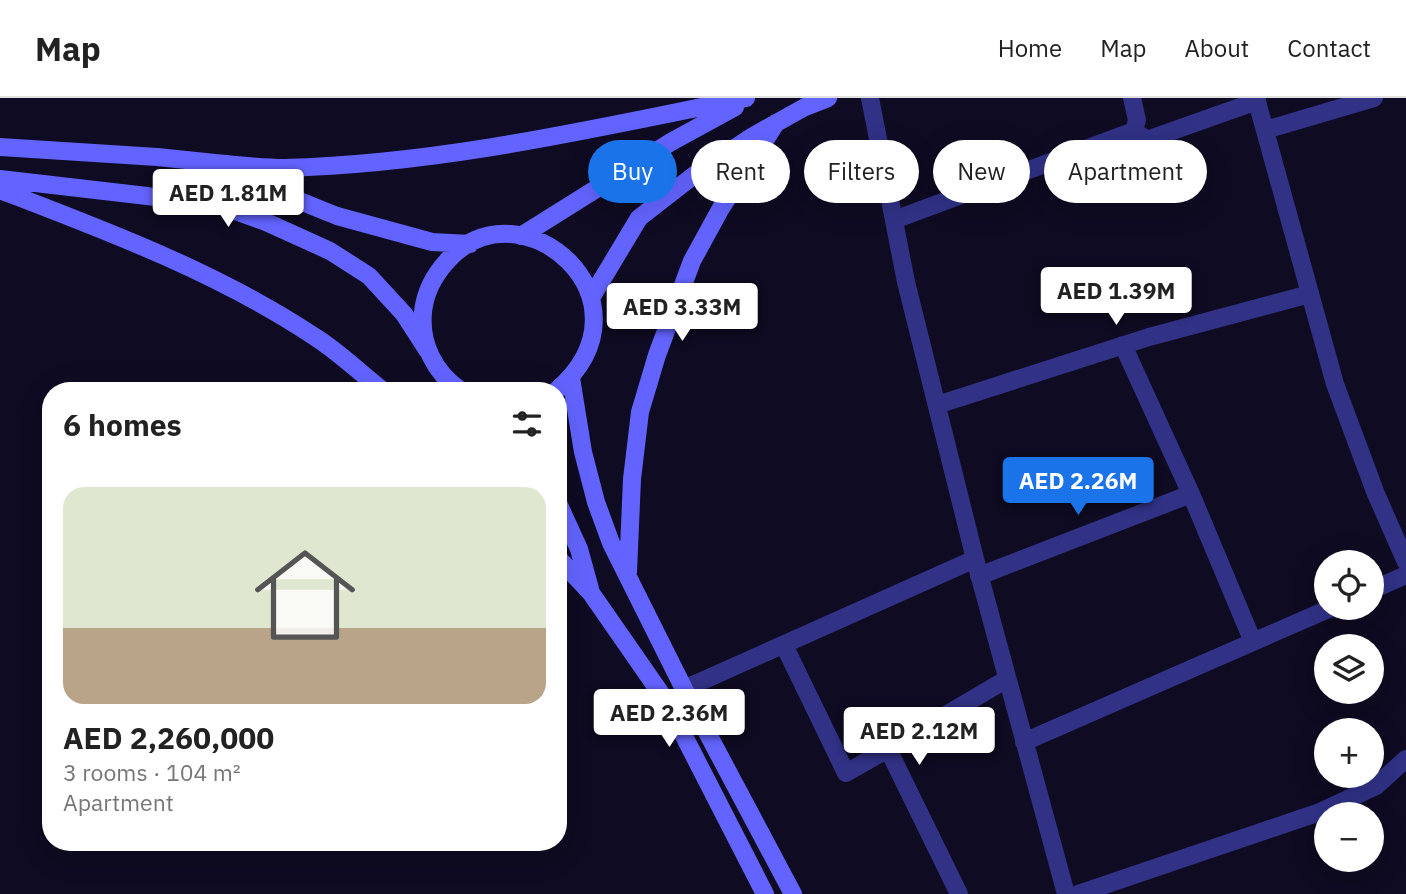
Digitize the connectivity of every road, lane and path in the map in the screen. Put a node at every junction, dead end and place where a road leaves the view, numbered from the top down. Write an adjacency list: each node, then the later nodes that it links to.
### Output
1 (746, 98): 12 (main road)
2 (754, 98): 16 (main road)
3 (828, 98): 8 (main road)
4 (870, 98): 15 (street)
5 (1132, 98): 10 (street)
6 (1374, 98): 9 (street)
7 (1256, 100): 9 (street); 10 (street)
8 (776, 122): 19 (main road); 33 (main road)
9 (1265, 130): 18 (street)
10 (1134, 131): 15 (street)
11 (0, 147): 12 (main road)
12 (215, 163): 17 (main road)
13 (0, 179): 21 (main road)
14 (0, 190): 23 (main road)
15 (894, 220): 26 (street)
16 (522, 236): 17 (main road); 19 (main road)
17 (470, 244): 21 (main road)
18 (1310, 294): 20 (street); 29 (street)
19 (591, 298): 22 (main road)
20 (1123, 345): 26 (street); 27 (street)
21 (428, 351): 24 (main road)
22 (571, 378): 25 (main road); 33 (main road)
23 (372, 382)
24 (448, 382)
25 (566, 382)
26 (937, 405): 30 (street)
27 (1191, 494): 30 (street); 37 (street)
28 (567, 523): 35 (main road)
29 (1406, 562)
30 (977, 567): 38 (street); 39 (street)
31 (567, 568): 35 (main road)
32 (1406, 575): 34 (street)
33 (628, 576): 40 (main road)
34 (1384, 585)
35 (591, 593): 44 (main road)
36 (1314, 615): 37 (street)
37 (1253, 642): 41 (street)
38 (784, 645): 40 (street); 42 (street)
39 (1007, 679): 41 (street); 42 (street)
40 (684, 689): 45 (main road)
41 (1024, 742): 47 (street)
42 (888, 748): 46 (street)
43 (1406, 759): 48 (street)
44 (765, 894)
45 (793, 894)
46 (959, 894)
47 (1066, 894)
48 (1077, 894)

